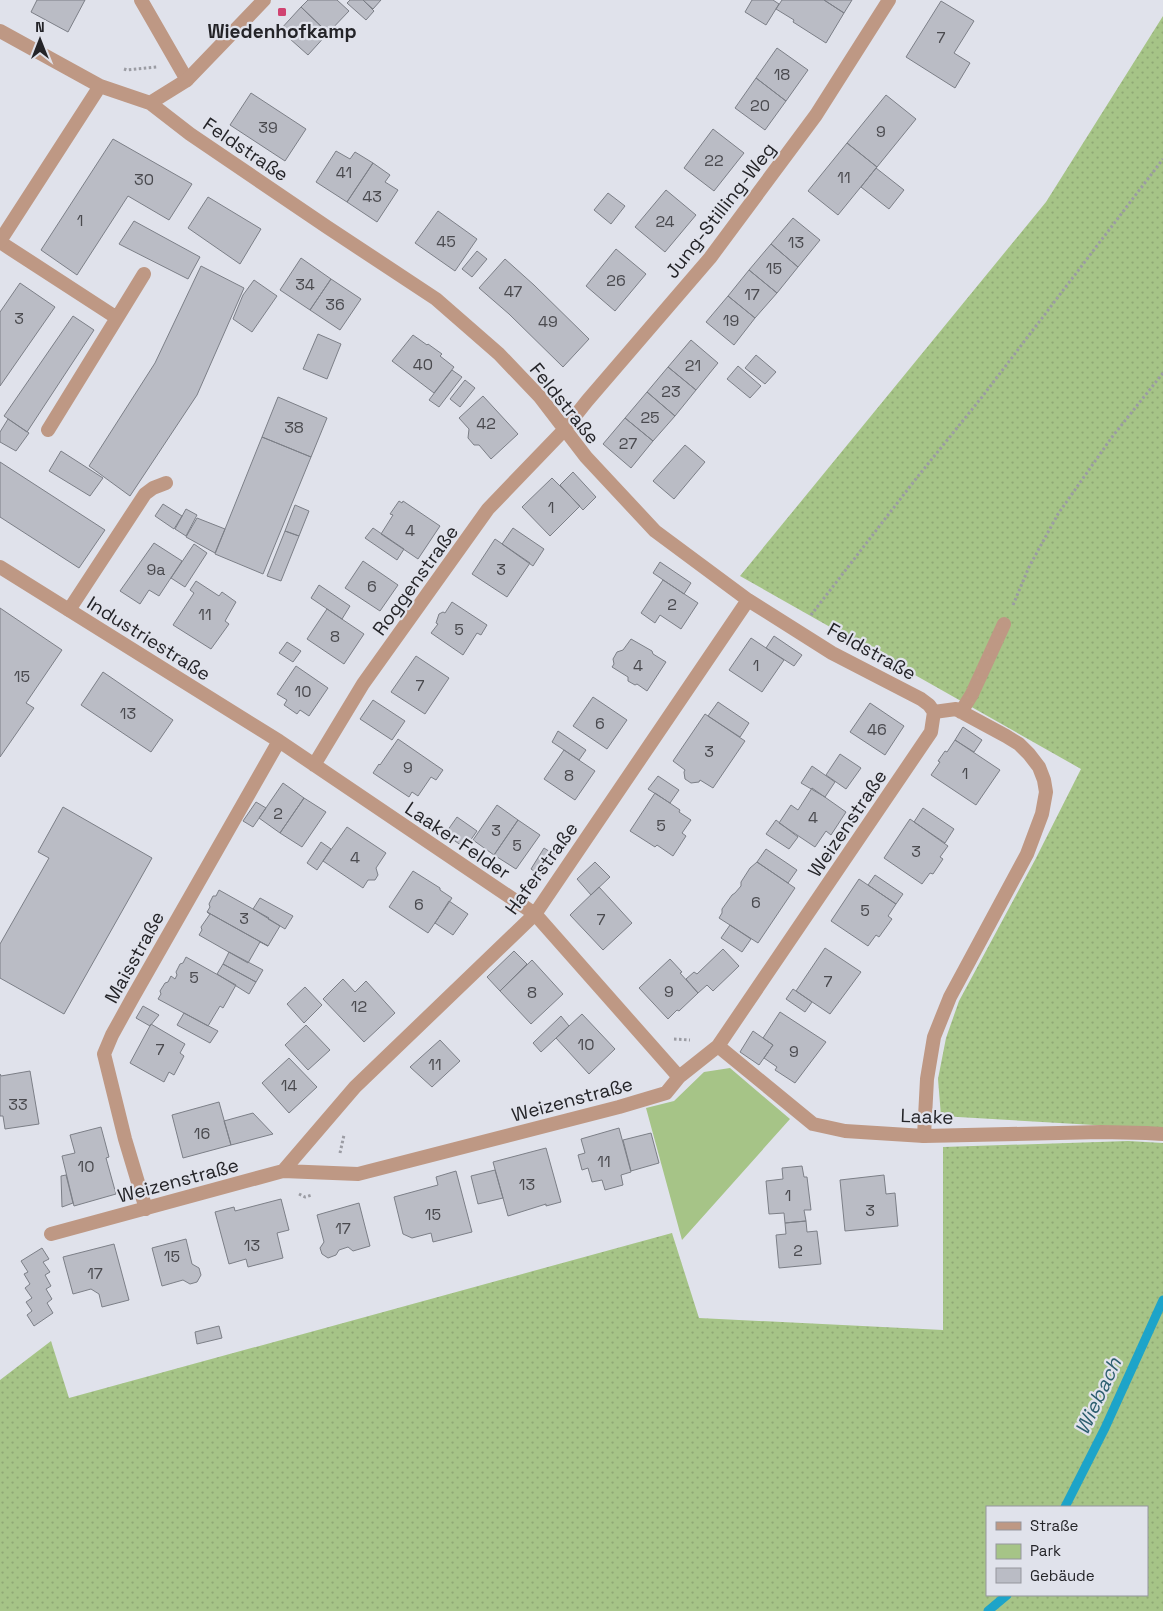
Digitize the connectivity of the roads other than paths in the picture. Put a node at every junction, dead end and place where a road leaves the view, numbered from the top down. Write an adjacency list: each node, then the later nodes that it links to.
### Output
1 (142, 0): 5 (street)
2 (264, 0): 5 (street)
3 (889, 0): 12 (street, Jung-Stilling-Weg)
4 (0, 31): 6 (street)
5 (187, 80): 7 (street)
6 (100, 86): 7 (street); 8 (street)
7 (150, 103): 12 (street, Feldstraße)
8 (0, 241): 10 (street)
9 (144, 274): 10 (street)
10 (117, 318): 11 (street)
11 (48, 430)
12 (564, 430): 15 (street, Feldstraße); 21 (street, Roggenstraße)
13 (166, 483): 16 (street)
14 (0, 567): 16 (street, Industriestraße)
15 (748, 600): 18 (street, Feldstraße); 22 (street, Haferstraße)
16 (69, 610): 20 (street, Industriestraße)
17 (1004, 624): 19 (street)
18 (934, 712): 19 (street); 23 (street, Weizenstraße)
19 (961, 712): 26 (street)
20 (279, 741): 21 (street, Laaker Felder); 28 (street, Maisstraße)
21 (314, 765): 22 (street, Laaker Felder)
22 (535, 914): 24 (street, Laaker Felder); 27 (street, Haferstraße)
23 (718, 1046): 24 (street, Weizenstraße); 26 (street, Laake)
24 (679, 1077): 27 (street, Weizenstraße)
25 (1163, 1134): 26 (street, Laake)
26 (924, 1136)
27 (283, 1170): 28 (street, Weizenstraße)
28 (146, 1209): 29 (street, Weizenstraße)
29 (51, 1234)

